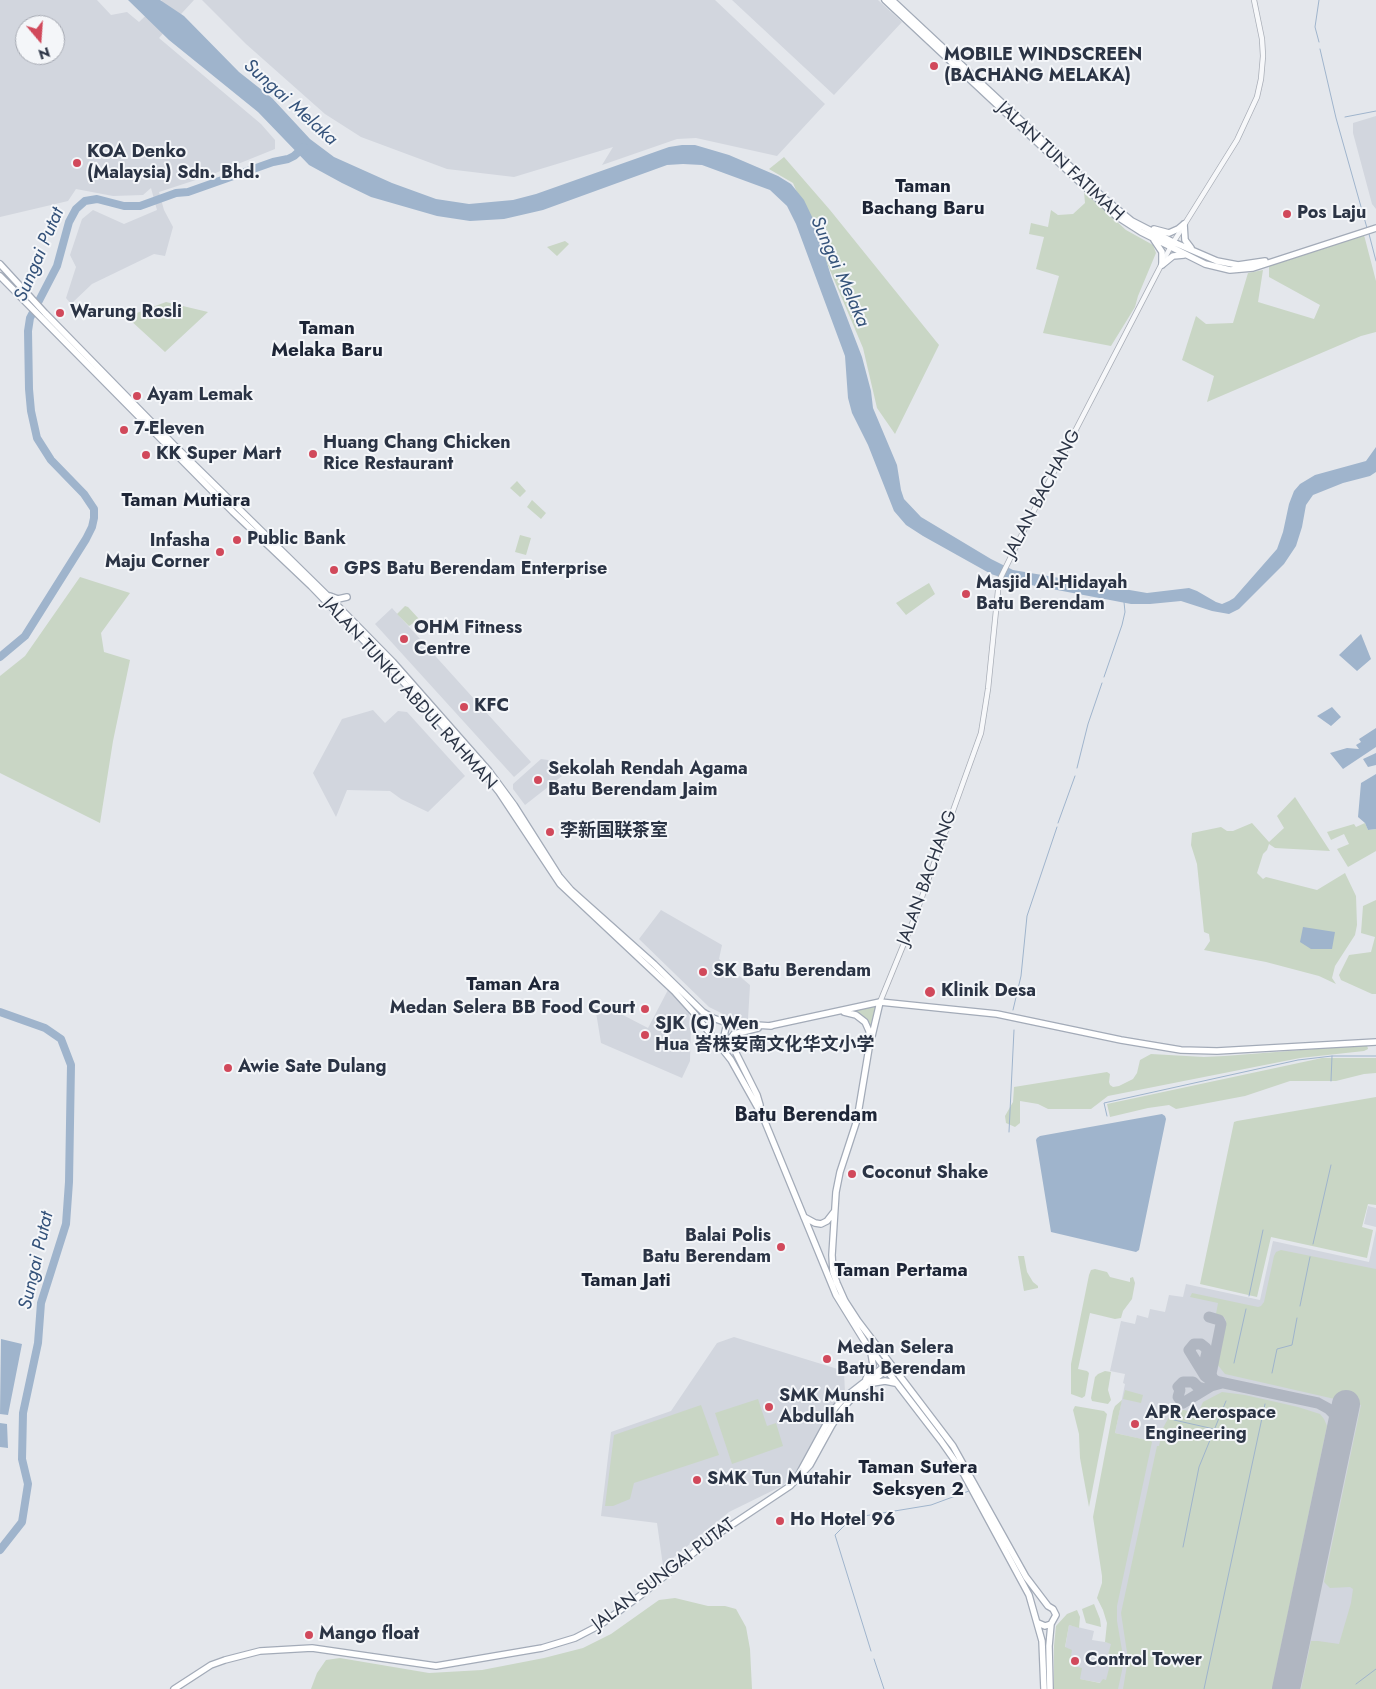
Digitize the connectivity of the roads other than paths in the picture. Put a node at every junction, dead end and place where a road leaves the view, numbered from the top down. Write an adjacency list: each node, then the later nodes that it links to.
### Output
1 (886, 0): 9 (main road, JALAN TUN FATIMAH)
2 (892, 0): 6 (main road, JALAN TUN FATIMAH)
3 (1254, 0): 4 (street, JALAN BACHANG)
4 (1184, 224): 6 (main road); 10 (street, JALAN BACHANG); 11 (main road)
5 (1376, 224): 8 (main road, JALAN TUN FATIMAH)
6 (1140, 225): 10 (main road, JALAN TUN FATIMAH)
7 (1376, 228): 8 (main road, JALAN TUN FATIMAH)
8 (1362, 231): 11 (main road, JALAN TUN FATIMAH); 12 (main road, JALAN TUN FATIMAH)
9 (1149, 236): 10 (main road, JALAN TUN FATIMAH); 14 (main road)
10 (1172, 244): 11 (main road, JALAN TUN FATIMAH); 12 (main road, JALAN TUN FATIMAH); 14 (street, JALAN BACHANG)
11 (1196, 251)
12 (1195, 259): 14 (main road)
13 (0, 264): 17 (main road, JALAN TUNKU ABDUL RAHMAN)
14 (1162, 265): 21 (street, JALAN BACHANG)
15 (0, 268): 17 (main road)
16 (0, 276): 18 (main road, JALAN TUNKU ABDUL RAHMAN)
17 (25, 292): 18 (main road, JALAN TUNKU ABDUL RAHMAN)
18 (42, 315): 19 (main road, JALAN TUNKU ABDUL RAHMAN); 28 (main road, JALAN TUNKU ABDUL RAHMAN)
19 (326, 594): 20 (main road); 23 (main road, JALAN TUNKU ABDUL RAHMAN)
20 (347, 597)
21 (880, 1002): 22 (main road); 25 (main road, JALAN BACHANG); 26 (main road)
22 (833, 1012): 24 (main road); 25 (main road)
23 (727, 1023): 24 (main road); 27 (main road)
24 (771, 1026): 27 (main road)
25 (870, 1042): 29 (main road, JALAN BACHANG)
26 (1376, 1042)
27 (732, 1047): 28 (main road)
28 (763, 1117): 30 (main road, JALAN TUNKU ABDUL RAHMAN)
29 (834, 1210): 30 (main road); 32 (main road, JALAN TUNKU ABDUL RAHMAN)
30 (804, 1217): 31 (main road, JALAN TUNKU ABDUL RAHMAN)
31 (871, 1350): 32 (main road, JALAN TUNKU ABDUL RAHMAN); 33 (main road)
32 (887, 1367): 33 (main road, JALAN SUNGAI PUTAT); 34 (main road, JALAN TUNKU ABDUL RAHMAN); 35 (main road, JALAN TUNKU ABDUL RAHMAN)
33 (867, 1383): 34 (main road); 39 (main road, JALAN SUNGAI PUTAT)
34 (897, 1384): 36 (main road, JALAN TUNKU ABDUL RAHMAN)
35 (1048, 1606): 36 (main road); 38 (main road)
36 (1035, 1614): 37 (main road)
37 (1038, 1623): 38 (main road); 40 (main road)
38 (1051, 1624): 41 (main road)
39 (174, 1689)
40 (1044, 1689)
41 (1050, 1689)

